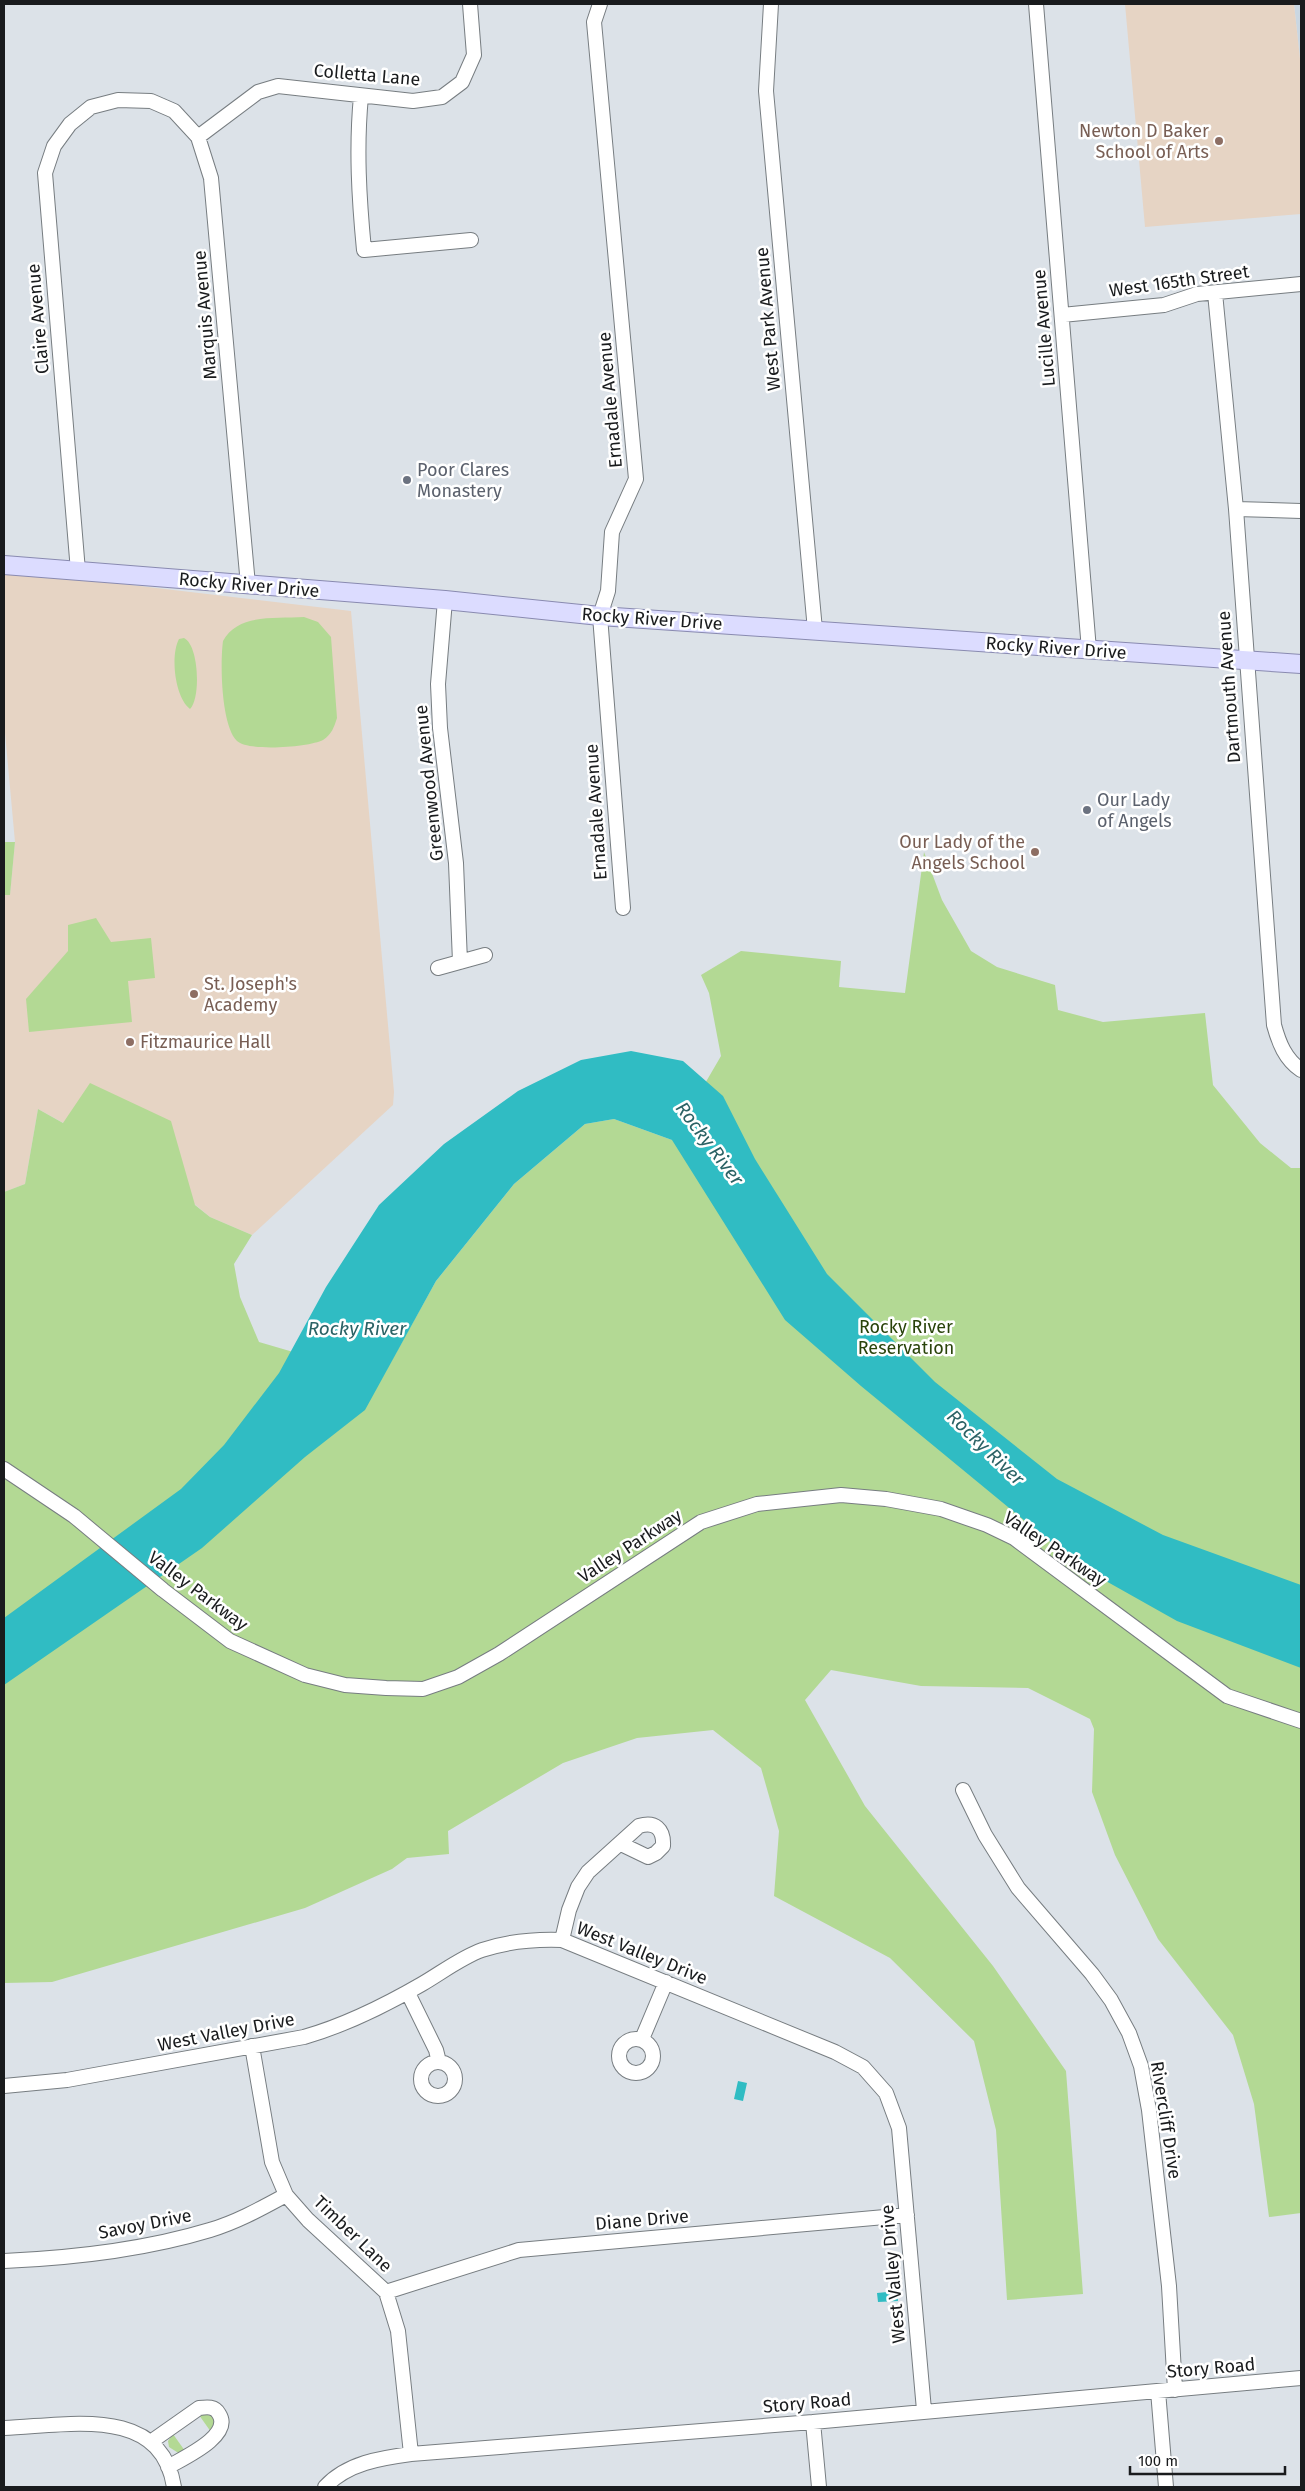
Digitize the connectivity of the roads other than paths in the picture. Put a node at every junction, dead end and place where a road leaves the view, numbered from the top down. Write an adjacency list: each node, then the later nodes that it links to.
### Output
1 (470, 4): 5 (street, Colletta Lane)
2 (600, 4): 18 (street, Ernadale Avenue)
3 (771, 4): 19 (street, West Park Avenue)
4 (1036, 4): 11 (street, Lucille Avenue)
5 (361, 96): 7 (street, Colletta Lane); 8 (street)
6 (118, 100): 7 (street, Marquis Avenue); 15 (street, Claire Avenue)
7 (198, 137): 16 (street, Marquis Avenue)
8 (471, 240)
9 (1301, 284): 10 (street, West 165th Street)
10 (1215, 293): 11 (street, West 165th Street); 12 (street, Dartmouth Avenue)
11 (1062, 315): 20 (street, Lucille Avenue)
12 (1236, 509): 13 (street); 21 (street, Dartmouth Avenue)
13 (1301, 512)
14 (4, 565): 15 (main road, Rocky River Drive)
15 (78, 571): 16 (main road, Rocky River Drive)
16 (248, 585): 17 (main road, Rocky River Drive)
17 (445, 600): 18 (main road, Rocky River Drive); 25 (street, Greenwood Avenue)
18 (600, 616): 19 (main road, Rocky River Drive); 23 (street, Ernadale Avenue)
19 (815, 630): 20 (main road, Rocky River Drive)
20 (1089, 650): 21 (main road, Rocky River Drive)
21 (1245, 661): 22 (main road, Rocky River Drive); 27 (street, Dartmouth Avenue)
22 (1301, 664)
23 (623, 908)
24 (485, 956): 25 (street)
25 (460, 962): 26 (street)
26 (438, 968)
27 (1301, 1070)
28 (4, 1469): 29 (street, Valley Parkway)
29 (1301, 1721)
30 (964, 1790): 44 (street, Rivercliff Drive)
31 (621, 1844): 32 (street)
32 (562, 1940): 33 (street, West Valley Drive); 34 (street, West Valley Drive)
33 (666, 1982): 35 (street); 40 (street, West Valley Drive)
34 (408, 1992): 36 (street, West Valley Drive); 37 (street)
35 (642, 2039)
36 (252, 2046): 38 (street, West Valley Drive); 39 (street, Timber Lane)
37 (439, 2062)
38 (4, 2086)
39 (286, 2195): 41 (street, Savoy Drive); 42 (street, Timber Lane)
40 (907, 2215): 42 (street, Diane Drive); 46 (street, West Valley Drive)
41 (4, 2261)
42 (386, 2292): 50 (street, Timber Lane)
43 (1301, 2378): 44 (street, Story Road)
44 (1175, 2390): 45 (street, Story Road)
45 (1158, 2391): 46 (street, Story Road); 55 (street)
46 (924, 2410): 47 (street, Story Road)
47 (813, 2422): 50 (street, Story Road); 54 (street)
48 (4, 2428): 49 (street)
49 (152, 2441): 51 (street); 51 (street)
50 (411, 2454): 53 (street, Story Road)
51 (168, 2467): 52 (street)
52 (174, 2487)
53 (325, 2487)
54 (819, 2487)
55 (1166, 2487)

